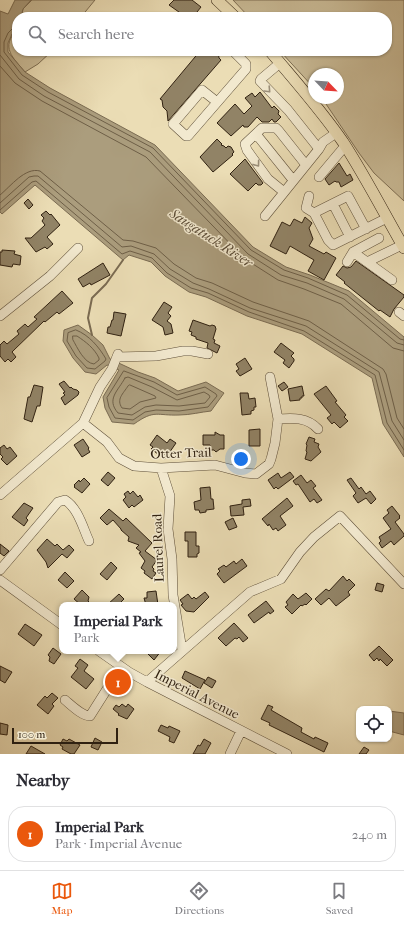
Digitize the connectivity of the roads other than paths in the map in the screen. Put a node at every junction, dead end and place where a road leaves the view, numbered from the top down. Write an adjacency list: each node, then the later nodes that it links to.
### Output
1 (217, 0): 2 (main road)
2 (230, 12)
3 (238, 56): 6 (street)
4 (274, 56): 5 (main road)
5 (280, 63): 7 (main road); 10 (street, one-way to 10)
6 (217, 102): 6 (street)
7 (336, 132): 9 (main road); 10 (street)
8 (256, 134): 11 (street); 13 (street); 14 (street, one-way to 14)
9 (345, 146): 12 (street); 19 (main road)
10 (319, 149): 11 (street)
11 (306, 165): 13 (street)
12 (319, 178)
13 (293, 180): 14 (street)
14 (284, 192): 18 (street)
15 (309, 196): 17 (street)
16 (332, 204): 17 (street); 20 (street); 21 (street)
17 (314, 213): 21 (street)
18 (265, 216)
19 (387, 218): 20 (street); 23 (main road)
20 (366, 229): 21 (street)
21 (350, 237)
22 (379, 238): 25 (street)
23 (403, 247): 27 (street)
24 (78, 248): 29 (street)
25 (353, 252): 26 (street); 27 (street)
26 (347, 262)
27 (366, 262): 28 (street)
28 (392, 280)
29 (0, 316)
30 (208, 354): 33 (street)
31 (270, 377): 32 (street, Otter Trail)
32 (278, 419): 34 (street); 35 (street, Otter Trail)
33 (83, 423): 35 (street, Otter Trail); 36 (street)
34 (318, 429)
35 (161, 468): 41 (street, Laurel Road)
36 (0, 495)
37 (89, 541): 38 (street)
38 (0, 570)
39 (0, 580): 43 (street)
40 (404, 584): 44 (street)
41 (174, 602)
42 (177, 619): 44 (street, Laurel Road)
43 (59, 622)
44 (182, 650): 47 (street)
45 (103, 654): 46 (street, Imperial Avenue)
46 (121, 667): 47 (street, Imperial Avenue); 48 (street)
47 (147, 682): 49 (street, Imperial Avenue)
48 (65, 700)
49 (241, 731): 50 (street); 51 (street, Imperial Avenue)
50 (230, 754)
51 (287, 754)

